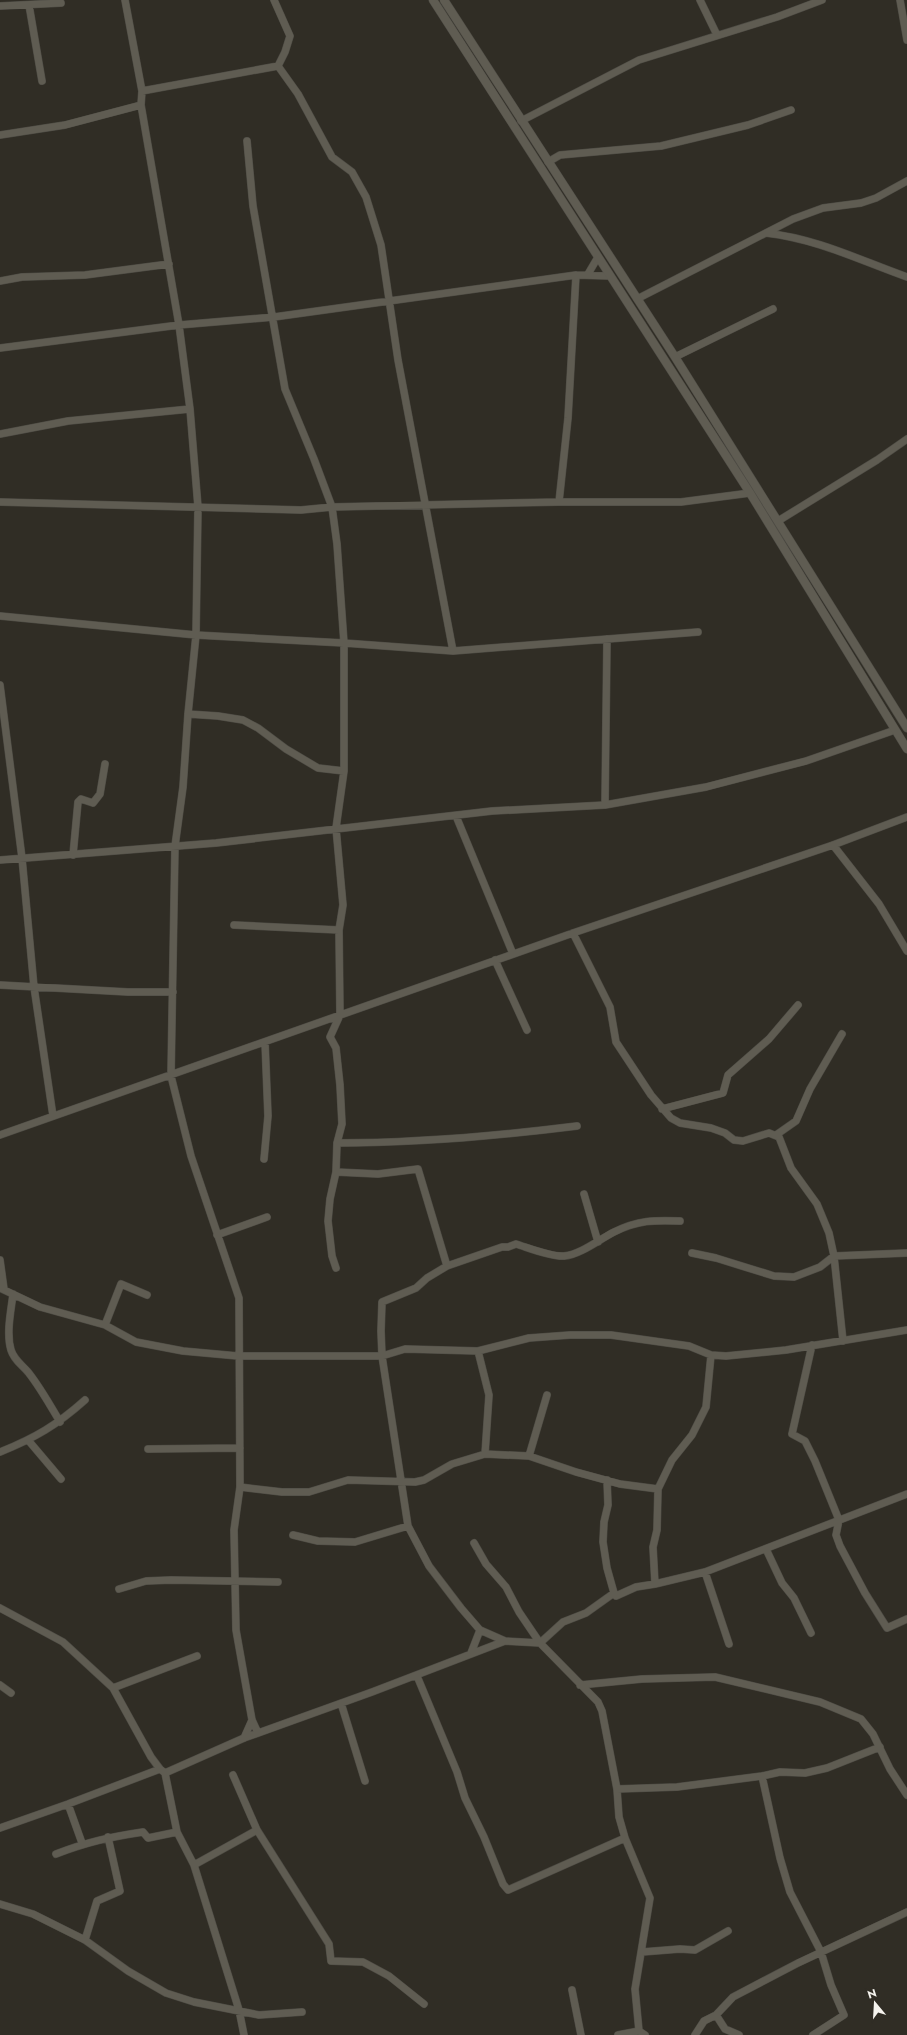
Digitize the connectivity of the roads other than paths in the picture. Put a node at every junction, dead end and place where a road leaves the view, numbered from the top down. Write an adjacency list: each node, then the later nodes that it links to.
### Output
1 (125, 0): 15 (street)
2 (274, 0): 13 (street)
3 (433, 0): 24 (street)
4 (444, 0): 18 (street)
5 (700, 0): 11 (street)
6 (822, 0): 11 (street)
7 (900, 0): 12 (street)
8 (61, 3): 9 (street)
9 (30, 5): 10 (street); 14 (street)
10 (0, 6)
11 (717, 35): 18 (street)
12 (907, 40)
13 (278, 66): 15 (street); 32 (street)
14 (42, 81)
15 (142, 91): 16 (street)
16 (142, 105): 19 (street); 25 (street)
17 (791, 110): 21 (street)
18 (521, 121): 21 (street)
19 (0, 136)
20 (246, 141): 34 (street)
21 (548, 162): 31 (street)
22 (907, 181): 23 (street)
23 (766, 233): 29 (street); 31 (street)
24 (598, 257): 26 (street); 28 (street)
25 (169, 264): 30 (street); 35 (street)
26 (588, 274): 27 (street); 28 (street)
27 (576, 275): 32 (street); 43 (street)
28 (610, 276): 41 (street)
29 (907, 277)
30 (0, 281)
31 (637, 299): 37 (street)
32 (389, 302): 34 (street); 44 (street)
33 (773, 309): 37 (street)
34 (274, 317): 35 (street); 46 (street)
35 (179, 325): 36 (street); 38 (street)
36 (0, 348)
37 (674, 357): 47 (street)
38 (190, 409): 39 (street); 45 (street)
39 (0, 434)
40 (907, 439): 47 (street)
41 (750, 494): 43 (street); 56 (street)
42 (0, 502): 45 (street)
43 (559, 502): 44 (street)
44 (426, 505): 46 (street); 53 (street)
45 (198, 507): 46 (street); 50 (street)
46 (332, 507): 52 (street)
47 (778, 521): 54 (street)
48 (0, 616): 50 (street)
49 (698, 632): 51 (street)
50 (196, 635): 52 (street); 57 (street)
51 (607, 640): 53 (street); 63 (street)
52 (344, 643): 53 (street); 62 (street)
53 (453, 652)
54 (880, 682): 56 (street); 58 (street)
55 (0, 684): 70 (street)
56 (870, 687): 59 (street)
57 (188, 714): 62 (street); 68 (street)
58 (906, 724)
59 (895, 730): 60 (street); 63 (street)
60 (907, 749)
61 (105, 764): 69 (street)
62 (344, 771): 66 (street)
63 (605, 804): 64 (street)
64 (456, 816): 66 (street); 76 (street)
65 (907, 817): 67 (street)
66 (336, 828): 68 (street); 73 (street)
67 (833, 845): 74 (street); 75 (street)
68 (175, 846): 69 (street); 80 (street)
69 (73, 855): 70 (street)
70 (22, 858): 71 (street); 79 (street)
71 (0, 860)
72 (234, 925): 73 (street)
73 (339, 930): 82 (street)
74 (573, 933): 76 (street); 87 (street)
75 (907, 950)
76 (513, 954): 77 (street)
77 (495, 960): 82 (street); 83 (street)
78 (0, 985): 79 (street)
79 (34, 986): 80 (street); 88 (street)
80 (173, 992): 86 (street)
81 (798, 1005): 87 (street)
82 (340, 1015): 85 (street); 92 (street)
83 (527, 1030)
84 (842, 1034): 91 (street)
85 (265, 1042): 86 (street); 93 (street)
86 (171, 1076): 88 (street); 98 (street)
87 (662, 1109): 91 (street)
88 (53, 1116): 90 (street)
89 (577, 1126): 92 (street)
90 (0, 1135)
91 (776, 1136): 102 (street)
92 (337, 1143): 94 (street)
93 (264, 1159)
94 (336, 1172): 104 (street); 105 (street)
95 (584, 1194): 99 (street)
96 (267, 1217): 98 (street)
97 (680, 1221): 99 (street)
98 (217, 1235): 115 (street)
99 (598, 1242): 104 (street)
100 (692, 1253): 102 (street)
101 (907, 1253): 102 (street)
102 (834, 1256): 111 (street)
103 (0, 1260): 106 (street)
104 (447, 1266): 116 (street)
105 (336, 1268)
106 (2, 1288): 107 (street)
107 (13, 1294): 109 (street); 119 (street)
108 (147, 1295): 109 (street)
109 (105, 1325): 115 (street)
110 (907, 1330): 111 (street)
111 (843, 1340): 112 (street)
112 (812, 1345): 114 (street); 132 (street)
113 (478, 1351): 114 (street); 116 (street); 124 (street)
114 (711, 1355): 130 (street)
115 (238, 1356): 116 (street); 121 (street)
116 (382, 1356): 128 (street)
117 (547, 1395): 125 (street)
118 (85, 1400): 119 (street)
119 (60, 1422): 120 (street)
120 (28, 1440): 123 (street); 126 (street)
121 (240, 1448): 122 (street); 129 (street)
122 (148, 1449)
123 (0, 1452)
124 (485, 1454): 125 (street); 128 (street)
125 (529, 1456): 127 (street)
126 (61, 1479)
127 (607, 1480): 130 (street); 142 (street)
128 (400, 1481): 129 (street); 133 (street)
129 (240, 1487): 138 (street)
130 (658, 1489): 140 (street)
131 (907, 1494): 132 (street)
132 (839, 1520): 136 (street); 144 (street)
133 (408, 1526): 134 (street); 145 (street)
134 (293, 1535)
135 (474, 1543): 148 (street)
136 (766, 1549): 137 (street); 146 (street)
137 (705, 1572): 140 (street); 149 (street)
138 (234, 1582): 139 (street); 141 (street); 158 (street)
139 (278, 1582)
140 (655, 1584): 142 (street)
141 (119, 1589)
142 (614, 1593): 148 (street)
143 (0, 1608): 155 (street)
144 (907, 1619)
145 (480, 1630): 147 (street); 150 (street)
146 (811, 1633)
147 (505, 1641): 148 (street); 150 (street)
148 (540, 1643): 154 (street)
149 (729, 1644)
150 (471, 1653): 152 (street)
151 (197, 1656): 155 (street)
152 (417, 1676): 157 (street); 173 (street)
153 (0, 1685): 156 (street)
154 (580, 1685): 161 (street); 166 (street)
155 (113, 1688): 162 (street)
156 (11, 1693)
157 (341, 1703): 159 (street); 165 (street)
158 (252, 1720): 159 (street); 160 (street)
159 (258, 1733): 160 (street)
160 (244, 1738): 162 (street)
161 (880, 1747): 164 (street); 167 (street)
162 (162, 1771): 168 (street); 171 (street)
163 (233, 1775): 170 (street)
164 (762, 1776): 166 (street); 182 (street)
165 (365, 1781)
166 (617, 1789): 173 (street)
167 (907, 1795)
168 (68, 1804): 169 (street); 174 (street)
169 (0, 1828)
170 (257, 1830): 176 (street); 184 (street)
171 (177, 1832): 172 (street); 176 (street)
172 (108, 1837): 174 (street); 180 (street)
173 (625, 1838): 181 (street)
174 (82, 1843): 175 (street)
175 (56, 1854)
176 (194, 1865): 185 (street)
177 (0, 1904): 180 (street)
178 (907, 1912): 182 (street)
179 (728, 1931): 181 (street)
180 (86, 1940): 185 (street)
181 (642, 1952): 188 (street)
182 (821, 1952): 187 (street); 194 (street)
183 (572, 1990): 190 (street)
184 (424, 2004)
185 (239, 2010): 186 (street); 189 (street)
186 (302, 2012)
187 (716, 2015): 192 (street); 193 (street)
188 (642, 2033): 191 (street)
189 (244, 2035)
190 (581, 2035)
191 (618, 2035)
192 (695, 2035)
193 (739, 2035)
194 (813, 2035)

